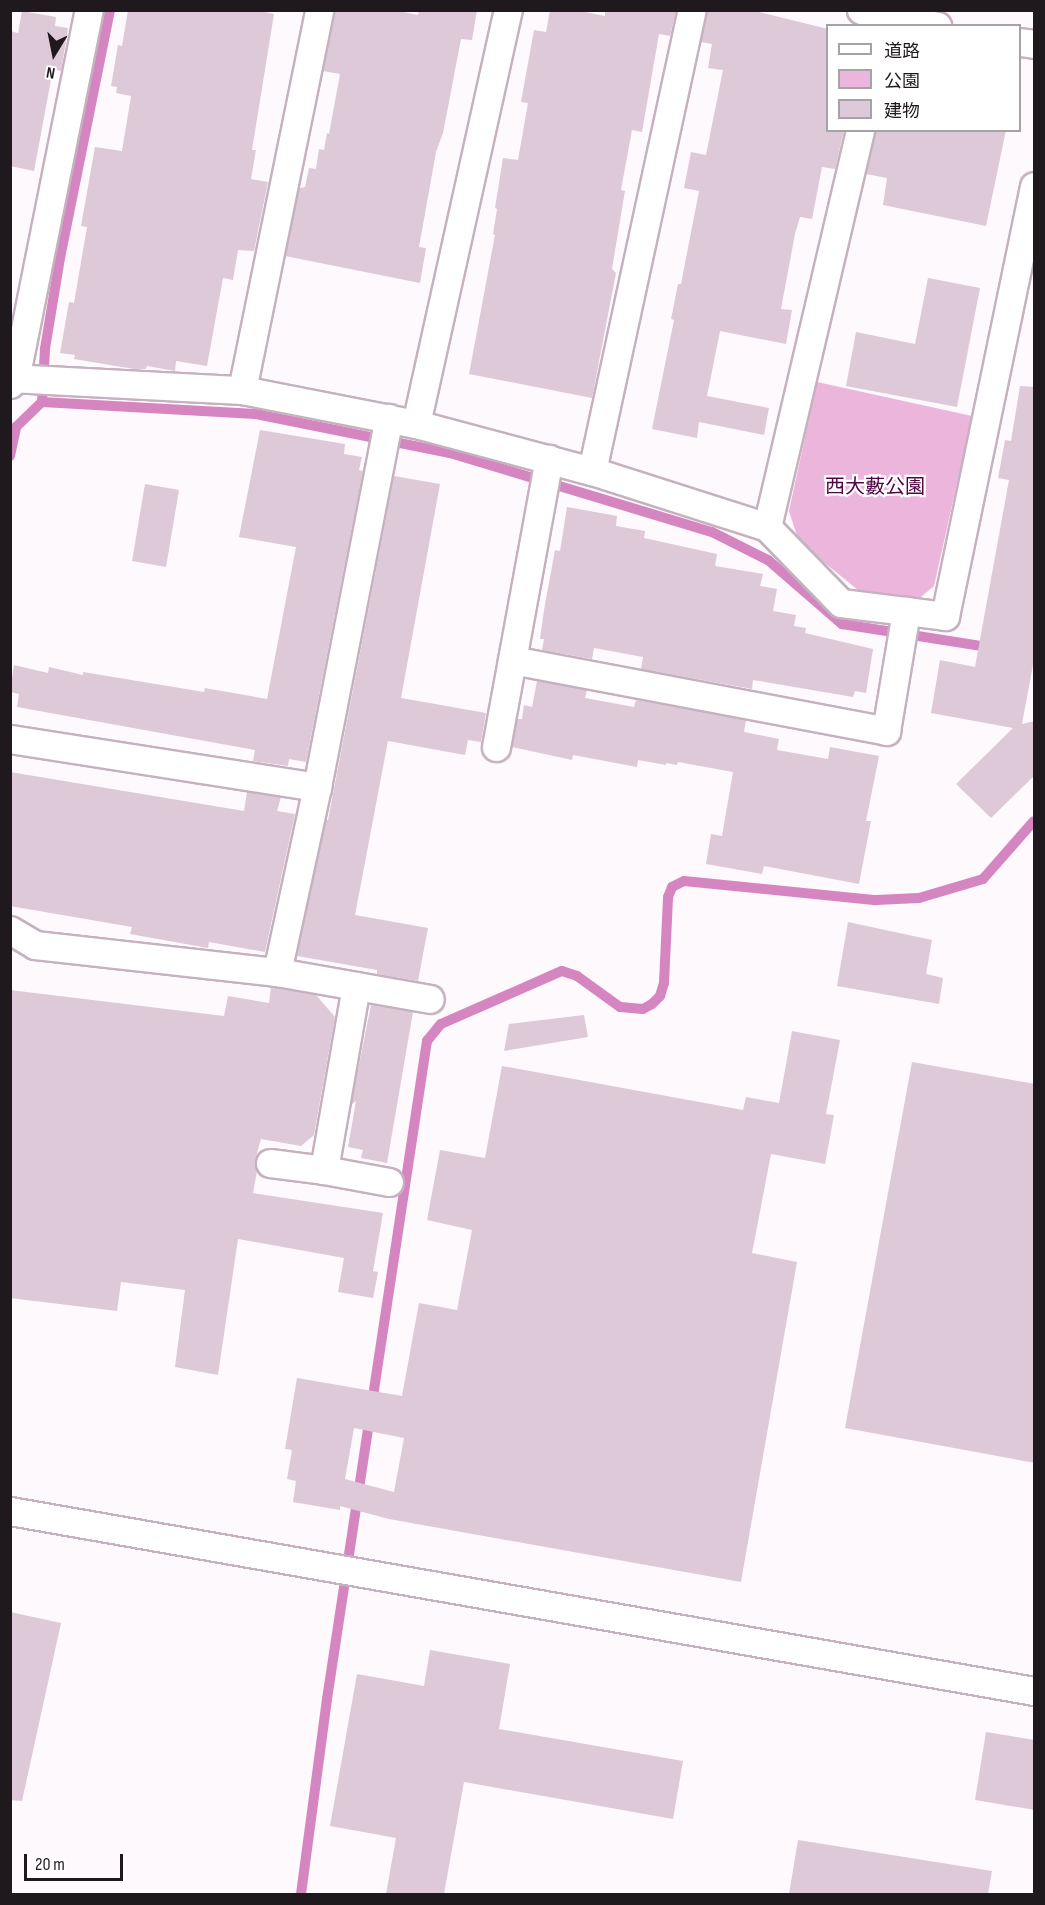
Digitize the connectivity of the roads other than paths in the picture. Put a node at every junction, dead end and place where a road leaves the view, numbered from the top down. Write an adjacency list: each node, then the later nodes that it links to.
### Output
1 (89, 10): 10 (street)
2 (319, 10): 11 (street)
3 (508, 10): 13 (street)
4 (692, 10): 15 (street)
5 (861, 10): 6 (street)
6 (886, 21): 7 (street)
7 (917, 24)
8 (860, 132): 16 (street)
9 (1035, 186): 17 (street)
10 (18, 380): 11 (street)
11 (242, 390): 12 (street)
12 (389, 418): 13 (street); 21 (street)
13 (416, 423): 14 (street)
14 (549, 459): 15 (street); 18 (street)
15 (592, 471): 16 (street)
16 (767, 527): 17 (street)
17 (906, 611): 18 (street)
18 (512, 660): 20 (street)
19 (10, 740): 21 (street)
20 (496, 747)
21 (317, 787): 23 (street)
22 (10, 930): 23 (street)
23 (277, 972): 24 (street)
24 (356, 986): 25 (street); 27 (street)
25 (430, 999)
26 (270, 1162): 27 (street)
27 (324, 1170): 28 (street)
28 (389, 1182)
29 (10, 1511): 30 (street)
30 (1035, 1690)

